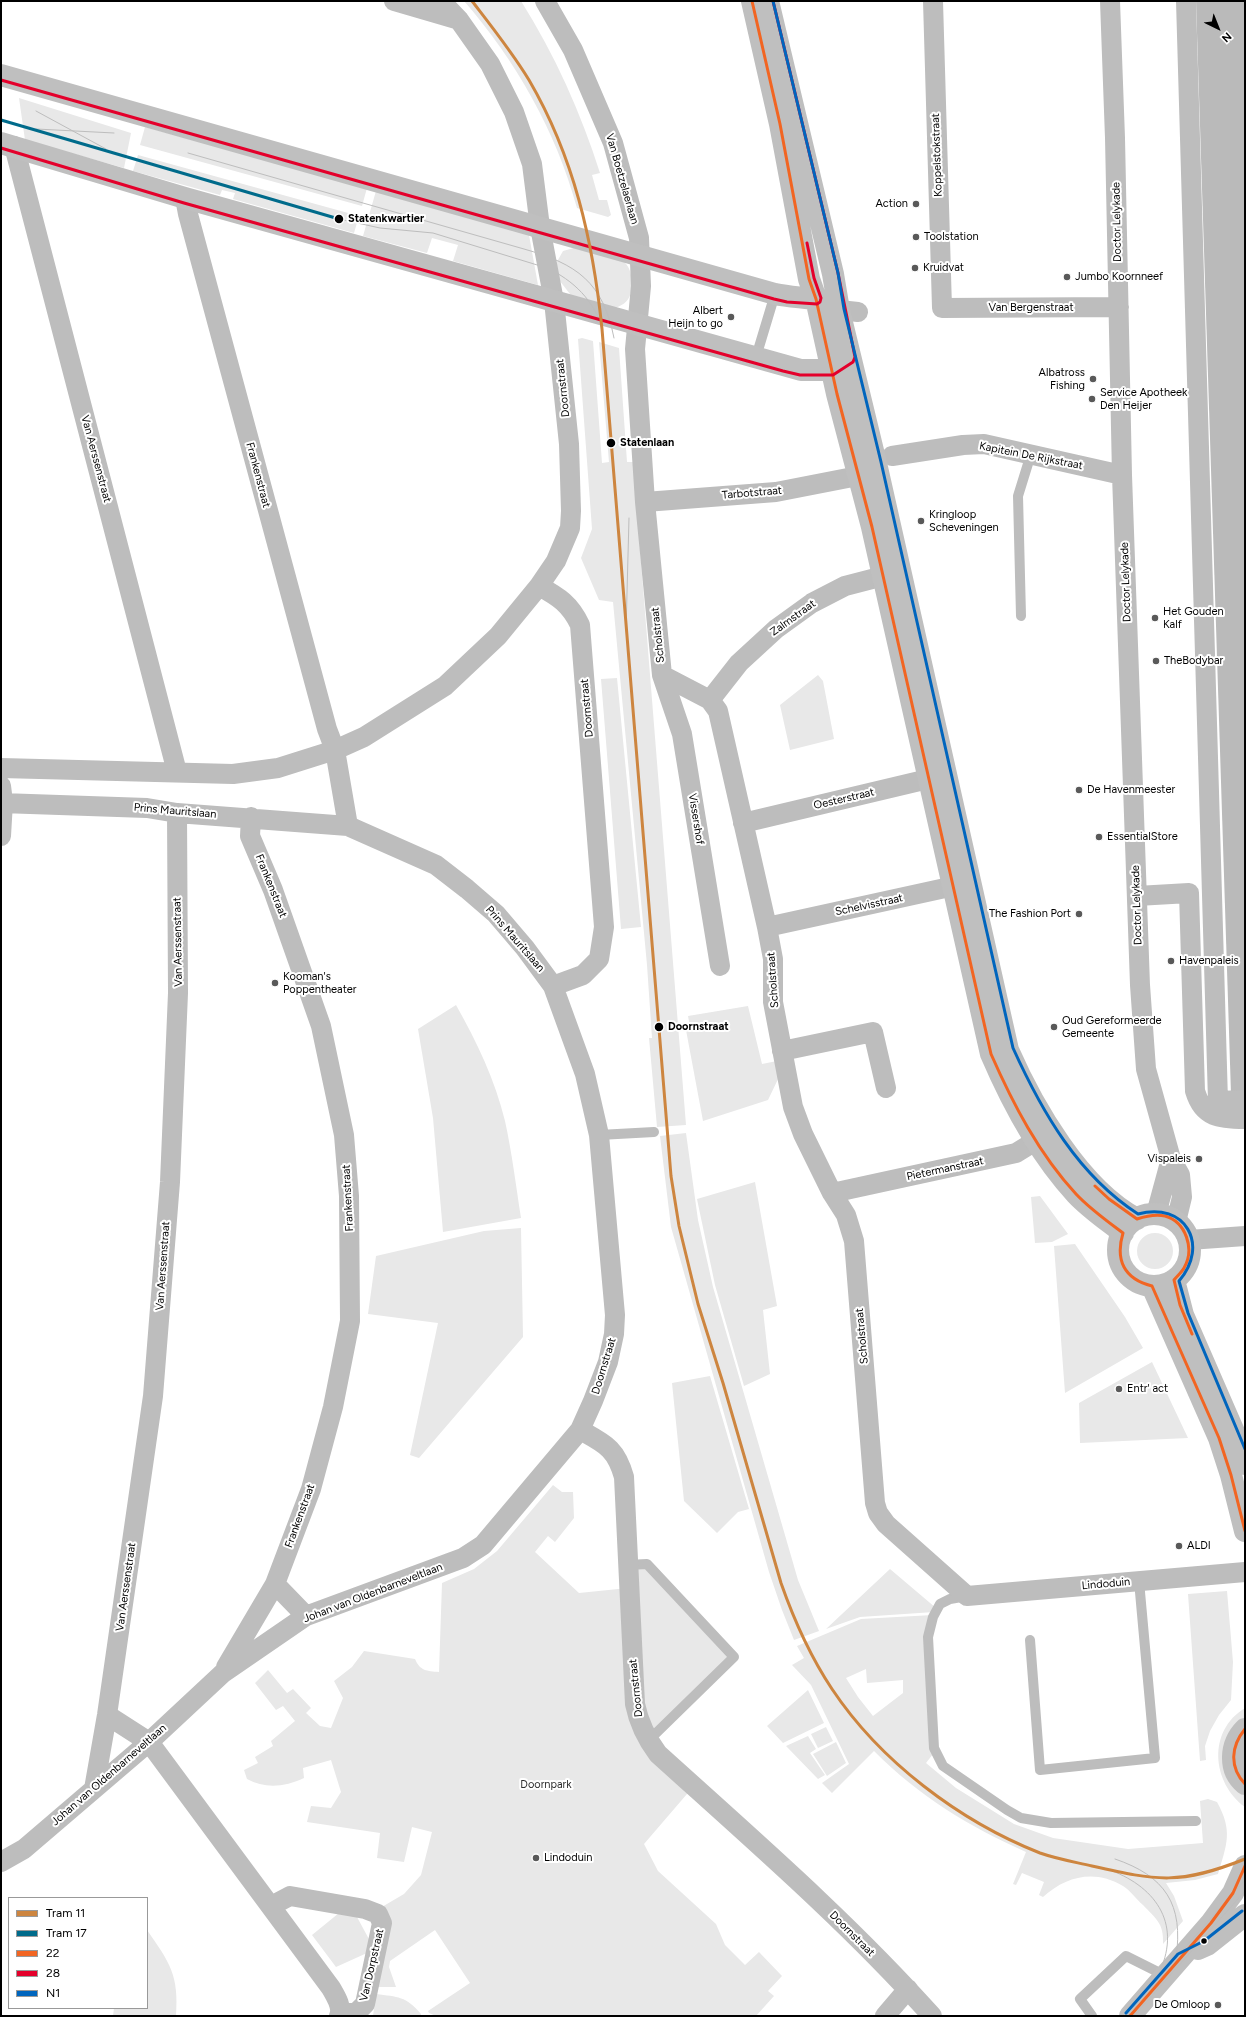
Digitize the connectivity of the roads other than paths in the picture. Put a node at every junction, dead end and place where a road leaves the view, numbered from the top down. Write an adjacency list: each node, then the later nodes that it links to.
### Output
1 (394, 1): 9 (street)
2 (441, 1): 9 (street)
3 (545, 1): 14 (street, Van Boetzelaerlaan)
4 (752, 1): 16 (main road)
5 (768, 1): 20 (main road)
6 (933, 1): 18 (street, Koppelstokstraat)
7 (1110, 1): 17 (street, Doctor Lelykade)
8 (1186, 1): 46 (street)
9 (459, 20): 13 (street)
10 (1, 75): 13 (main road)
11 (7, 145): 12 (main road); 37 (street, Van Aerssenstraat)
12 (185, 198): 19 (main road); 35 (street, Frankenstraat)
13 (540, 227): 14 (main road); 19 (street, Doornstraat)
14 (640, 255): 15 (main road); 21 (street, Van Boetzelaerlaan)
15 (775, 294): 16 (main road); 22 (lane)
16 (816, 299): 20 (main road); 24 (main road)
17 (1119, 307): 18 (street, Van Bergenstraat); 27 (street, Doctor Lelykade)
18 (942, 308)
19 (555, 311): 21 (main road); 31 (street, Doornstraat)
20 (848, 311): 23 (main road)
21 (636, 324): 22 (main road); 29 (street, Scholstraat)
22 (756, 357): 24 (main road)
23 (850, 358): 24 (main road); 30 (main road)
24 (832, 370): 28 (main road)
25 (1028, 453): 26 (street, Kapitein De Rijkstraat); 27 (street, Kapitein De Rijkstraat); 32 (lane)
26 (892, 456)
27 (1122, 475): 47 (street, Doctor Lelykade)
28 (851, 477): 29 (street, Tarbotstraat); 30 (main road)
29 (645, 502): 33 (street, Scholstraat)
30 (891, 574): 34 (street, Zalmstraat); 38 (main road)
31 (539, 586): 35 (street); 50 (street, Doornstraat)
32 (1021, 616)
33 (662, 676): 34 (street, Scholstraat); 49 (street, Vissershof)
34 (710, 700): 42 (street, Scholstraat)
35 (335, 750): 37 (street); 43 (street)
36 (1, 768): 37 (street)
37 (177, 772)
38 (937, 777): 42 (street, Oesterstraat); 45 (main road)
39 (2, 797): 40 (street, Prins Mauritslaan); 44 (street)
40 (177, 812): 41 (street, Prins Mauritslaan); 77 (street, Van Aerssenstraat)
41 (251, 817): 43 (street, Prins Mauritslaan); 72 (street, Frankenstraat)
42 (743, 823): 48 (street, Scholstraat)
43 (348, 826): 50 (street, Prins Mauritslaan)
44 (1, 836)
45 (962, 884): 48 (street, Schelvisstraat); 57 (main road)
46 (1201, 892): 47 (street); 53 (street); 54 (street)
47 (1136, 896): 58 (street, Doctor Lelykade)
48 (767, 927): 51 (street, Scholstraat)
49 (720, 966)
50 (553, 986): 56 (street, Doornstraat)
51 (782, 1051): 52 (street); 59 (street, Scholstraat)
52 (886, 1088)
53 (1245, 1100)
54 (1245, 1119)
55 (654, 1132): 56 (lane)
56 (599, 1135): 66 (street, Doornstraat)
57 (1044, 1136): 59 (street, Pietermanstraat); 60 (main road)
58 (1171, 1159): 60 (street); 61 (street, Doctor Lelykade)
59 (832, 1193): 73 (street, Scholstraat)
60 (1139, 1222): 61 (main road); 65 (main road)
61 (1176, 1222): 63 (main road)
62 (1245, 1236): 63 (street)
63 (1189, 1240): 64 (main road)
64 (1174, 1280): 65 (main road); 67 (main road)
65 (1152, 1286): 68 (main road)
66 (580, 1430): 69 (street, Doornstraat); 74 (street, Johan van Oldenbarneveltlaan)
67 (1245, 1464)
68 (1245, 1531)
69 (627, 1565): 79 (street, Doornstraat); 79 (lane)
70 (1245, 1572): 71 (street, Lindoduin)
71 (1140, 1581): 73 (street, Lindoduin); 75 (lane)
72 (275, 1584): 74 (street); 76 (street, Frankenstraat)
73 (968, 1596): 83 (lane)
74 (306, 1616): 76 (street, Johan van Oldenbarneveltlaan)
75 (1030, 1640)
76 (222, 1673): 80 (street, Johan van Oldenbarneveltlaan)
77 (107, 1716): 80 (street); 82 (street, Van Aerssenstraat)
78 (1245, 1729): 81 (main road)
79 (648, 1741): 91 (street, Doornstraat)
80 (149, 1742): 82 (street, Johan van Oldenbarneveltlaan); 87 (street, Van Dorpstraat)
81 (1245, 1784)
82 (94, 1789): 84 (street, Johan van Oldenbarneveltlaan)
83 (1196, 1821)
84 (1, 1862)
85 (1245, 1866): 86 (main road)
86 (1239, 1901): 89 (main road)
87 (271, 1906): 92 (street, Van Dorpstraat); 92 (street, Van Dorpstraat)
88 (1245, 1916): 89 (main road)
89 (1181, 1958): 90 (main road)
90 (1166, 1976): 95 (lane); 96 (main road)
91 (908, 1989): 93 (street); 94 (street, Doornstraat)
92 (340, 2014)
93 (885, 2016)
94 (932, 2016)
95 (1092, 2016)
96 (1130, 2016)

